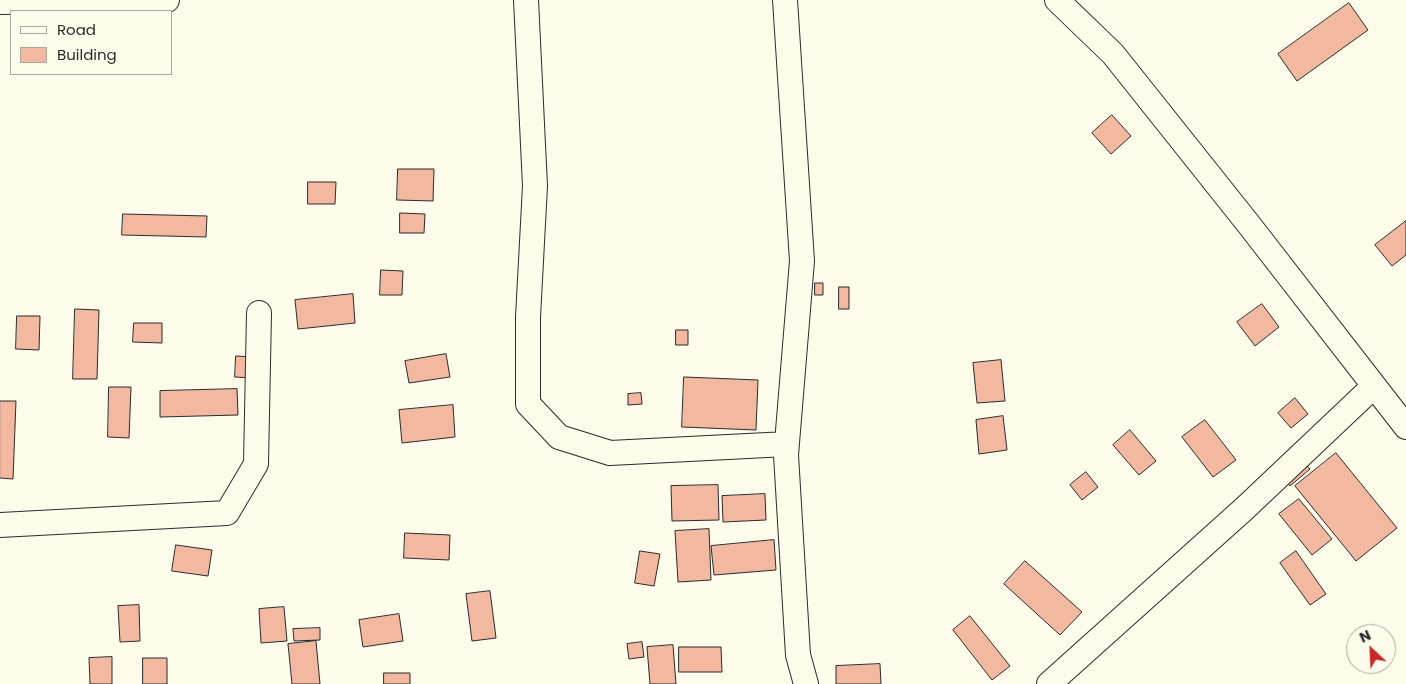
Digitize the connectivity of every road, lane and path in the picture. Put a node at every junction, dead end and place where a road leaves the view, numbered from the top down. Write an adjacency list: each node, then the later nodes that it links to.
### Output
1 (167, 0): 5 (street)
2 (526, 0): 9 (street)
3 (785, 0): 9 (street)
4 (1057, 0): 7 (street)
5 (0, 2)
6 (259, 313): 10 (street)
7 (1374, 386): 8 (street); 12 (street)
8 (1406, 427)
9 (787, 444): 11 (street)
10 (0, 525)
11 (806, 684)
12 (1049, 684)

